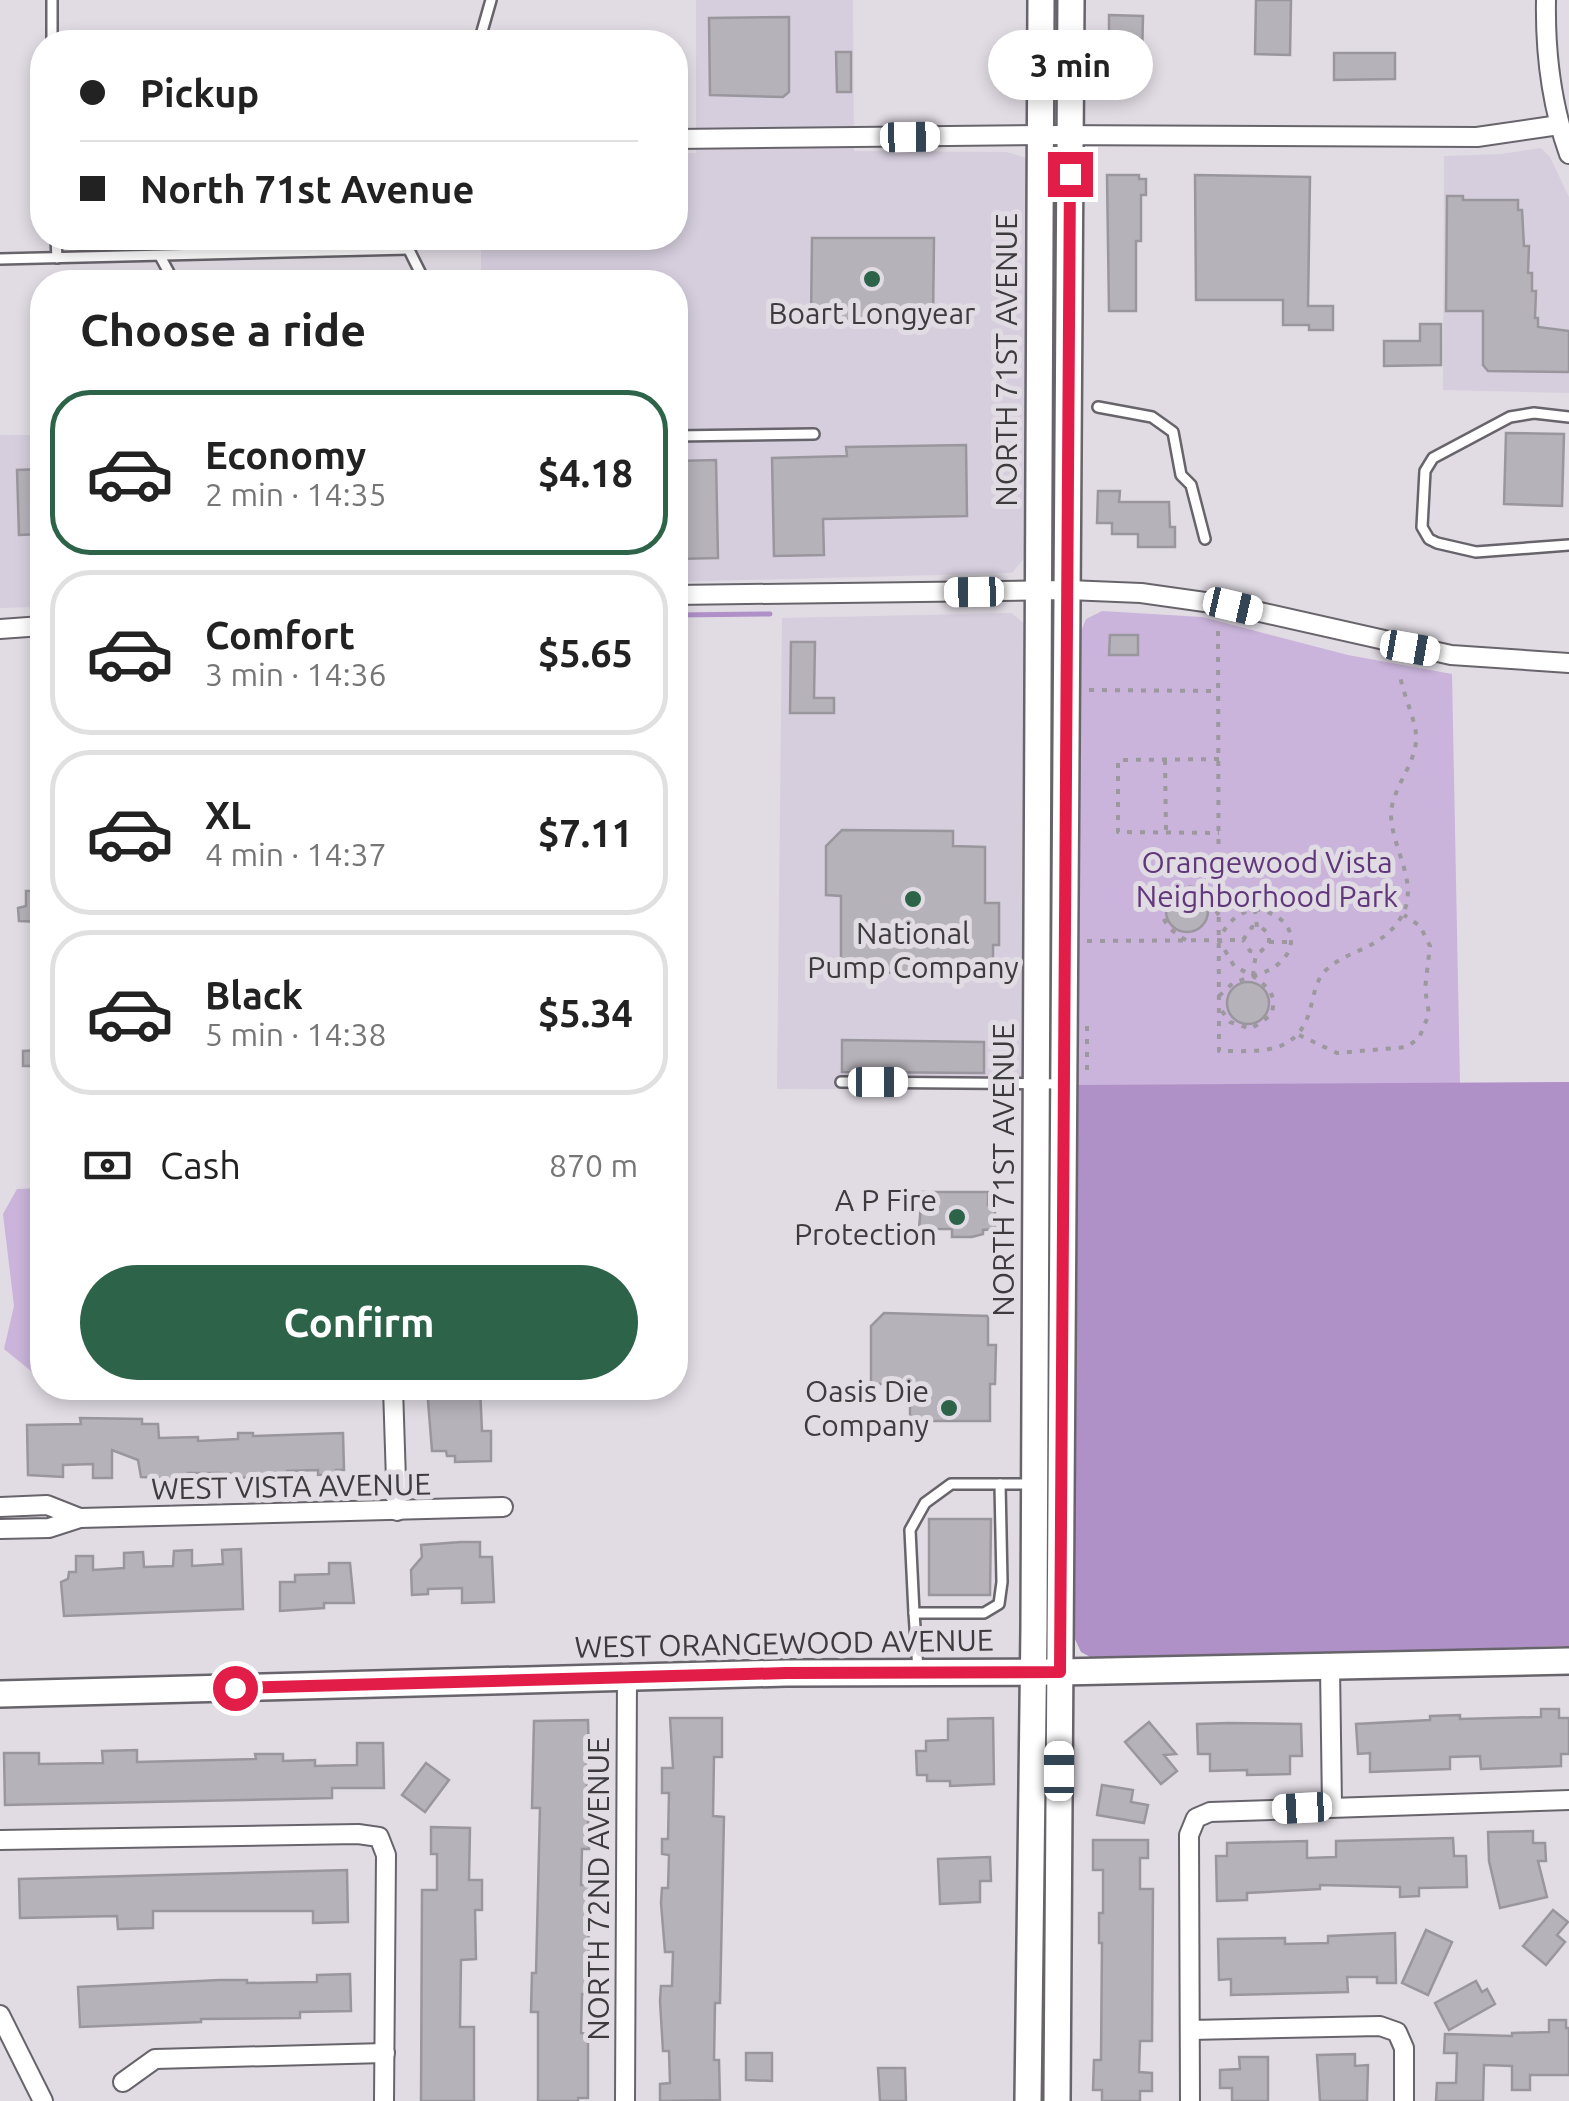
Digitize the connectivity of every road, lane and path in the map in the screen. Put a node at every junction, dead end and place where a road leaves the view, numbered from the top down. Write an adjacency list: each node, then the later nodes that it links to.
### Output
1 (52, 0): 6 (lane)
2 (492, 0): 7 (lane)
3 (1040, 0): 9 (street, NORTH 71ST AVENUE)
4 (1071, 0): 10 (street, NORTH 71ST AVENUE)
5 (1546, 0): 8 (street)
6 (52, 30)
7 (483, 30)
8 (1559, 126): 10 (street); 12 (street)
9 (1040, 135): 10 (street); 11 (street); 19 (street, NORTH 71ST AVENUE)
10 (1071, 135): 20 (street, NORTH 71ST AVENUE)
11 (688, 139)
12 (1569, 154)
13 (57, 250): 16 (lane)
14 (373, 250): 15 (lane)
15 (160, 256): 16 (lane); 18 (lane)
16 (57, 258): 17 (lane)
17 (0, 259)
18 (168, 270)
19 (1038, 407): 20 (street); 28 (street, NORTH 71ST AVENUE)
20 (1069, 407): 27 (street, NORTH 71ST AVENUE)
21 (1098, 407): 25 (lane)
22 (1569, 416): 26 (lane)
23 (814, 434): 24 (lane)
24 (688, 436)
25 (1205, 539)
26 (1569, 546)
27 (1068, 590): 28 (street); 33 (street); 42 (street, NORTH 71ST AVENUE)
28 (1038, 591): 29 (street); 39 (street, NORTH 71ST AVENUE)
29 (688, 594)
30 (30, 627): 31 (street)
31 (0, 629)
32 (1218, 631): 36 (path)
33 (1569, 663)
34 (1400, 675): 44 (path)
35 (1089, 690): 36 (path)
36 (1218, 691): 37 (path)
37 (1218, 759): 38 (path); 41 (path)
38 (1165, 760): 40 (path); 40 (path)
39 (1036, 832): 42 (street); 59 (street, NORTH 71ST AVENUE)
40 (1166, 832): 41 (path)
41 (1219, 832): 45 (path)
42 (1066, 833): 60 (street, NORTH 71ST AVENUE)
43 (1255, 909): 46 (path); 48 (path); 52 (path)
44 (1403, 914): 57 (path); 57 (path)
45 (1219, 915): 47 (path); 48 (path)
46 (1257, 927): 49 (path); 51 (path)
47 (1186, 940): 48 (path); 50 (path)
48 (1219, 940): 49 (path); 54 (path); 55 (path)
49 (1243, 940): 53 (path)
50 (1087, 941)
51 (1269, 942): 52 (path); 53 (path)
52 (1290, 942): 54 (path)
53 (1256, 952): 54 (path)
54 (1253, 976): 55 (path); 56 (path)
55 (1219, 996): 56 (path)
56 (1219, 1007): 57 (path)
57 (1299, 1035)
58 (841, 1082): 59 (lane)
59 (1035, 1084): 60 (lane); 63 (street, NORTH 71ST AVENUE)
60 (1065, 1084): 74 (street, NORTH 71ST AVENUE)
61 (394, 1400): 66 (street)
62 (1000, 1484): 63 (lane); 69 (lane); 69 (lane)
63 (1035, 1484): 73 (street, NORTH 71ST AVENUE)
64 (0, 1507): 67 (street, WEST VISTA AVENUE)
65 (504, 1507): 66 (street, WEST VISTA AVENUE)
66 (397, 1511): 67 (street, WEST VISTA AVENUE)
67 (80, 1518): 68 (street, WEST VISTA AVENUE)
68 (0, 1529)
69 (914, 1613): 72 (lane)
70 (1569, 1661): 71 (street, WEST ORANGEWOOD AVENUE)
71 (1330, 1668): 74 (street, WEST ORANGEWOOD AVENUE); 78 (street)
72 (918, 1672): 73 (street, WEST ORANGEWOOD AVENUE); 75 (street, WEST ORANGEWOOD AVENUE)
73 (1033, 1672): 74 (street, WEST ORANGEWOOD AVENUE); 87 (street, NORTH 71ST AVENUE)
74 (1060, 1672): 88 (street, NORTH 71ST AVENUE)
75 (627, 1677): 76 (street, WEST ORANGEWOOD AVENUE); 86 (street, NORTH 72ND AVENUE)
76 (0, 1694)
77 (1569, 1800): 78 (street)
78 (1332, 1806): 81 (street)
79 (0, 1840): 82 (street)
80 (0, 2014): 84 (street)
81 (1190, 2030): 89 (street); 90 (street)
82 (385, 2053): 83 (street); 85 (street)
83 (123, 2082)
84 (43, 2101)
85 (384, 2101)
86 (624, 2101)
87 (1028, 2101)
88 (1057, 2101)
89 (1190, 2101)
90 (1404, 2101)

